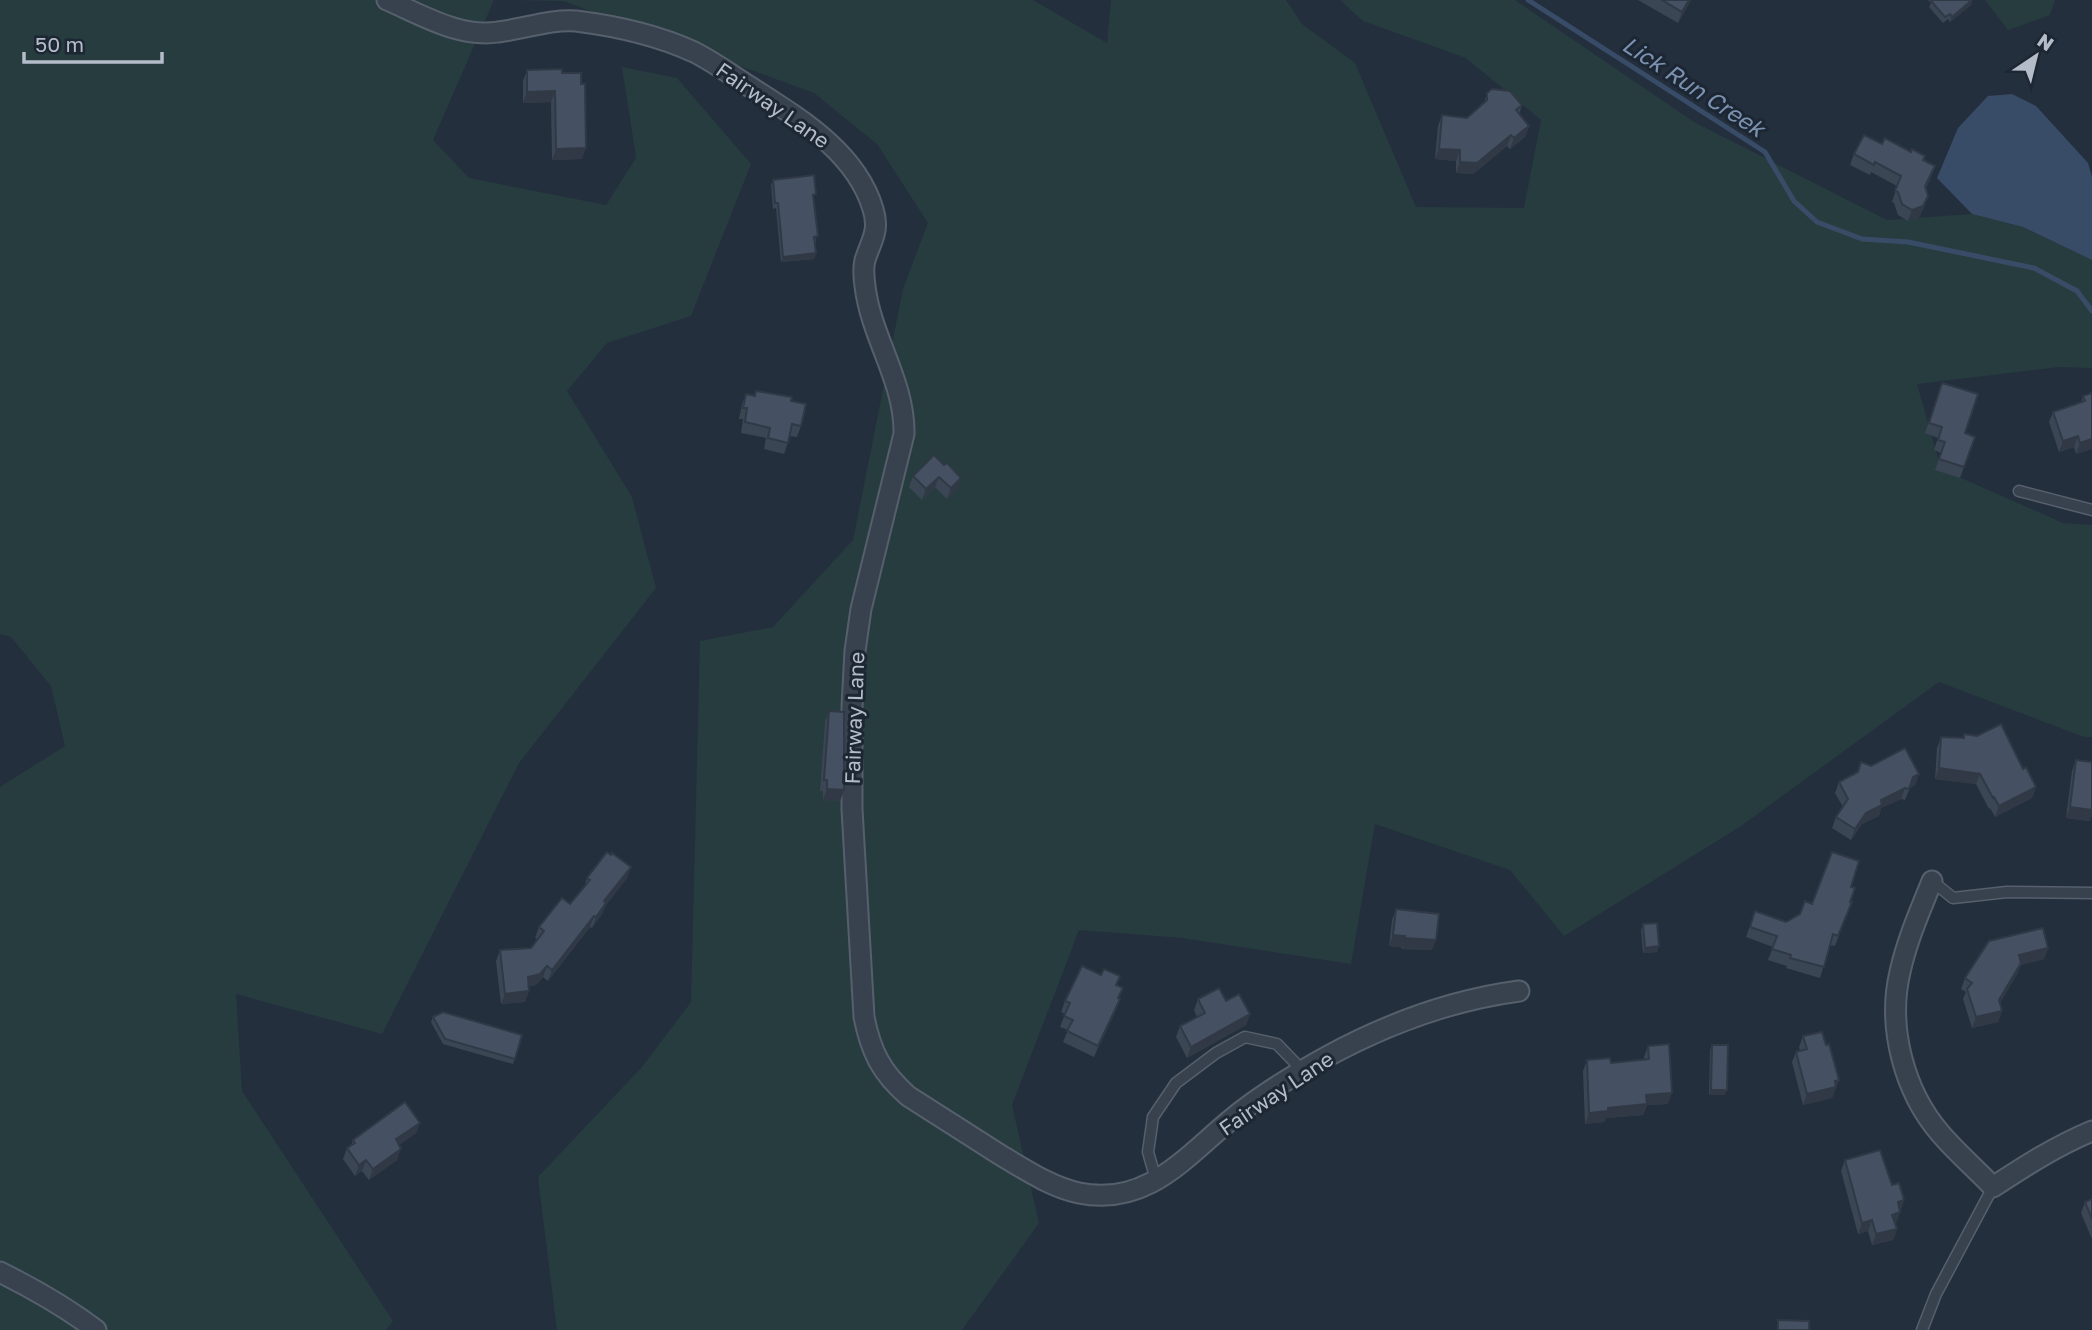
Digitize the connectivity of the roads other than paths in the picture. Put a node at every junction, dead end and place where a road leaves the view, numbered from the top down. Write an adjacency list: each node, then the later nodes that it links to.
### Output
1 (387, 0): 9 (street, Fairway Lane)
2 (2019, 491): 3 (lane)
3 (2092, 510)
4 (1932, 881): 5 (lane); 10 (street)
5 (2092, 893)
6 (1519, 991): 7 (street, Fairway Lane)
7 (1303, 1071): 9 (street, Fairway Lane); 9 (lane)
8 (2092, 1131): 10 (street)
9 (1157, 1181)
10 (1993, 1187): 13 (lane)
11 (0, 1272): 12 (street)
12 (96, 1330)
13 (1922, 1330)

